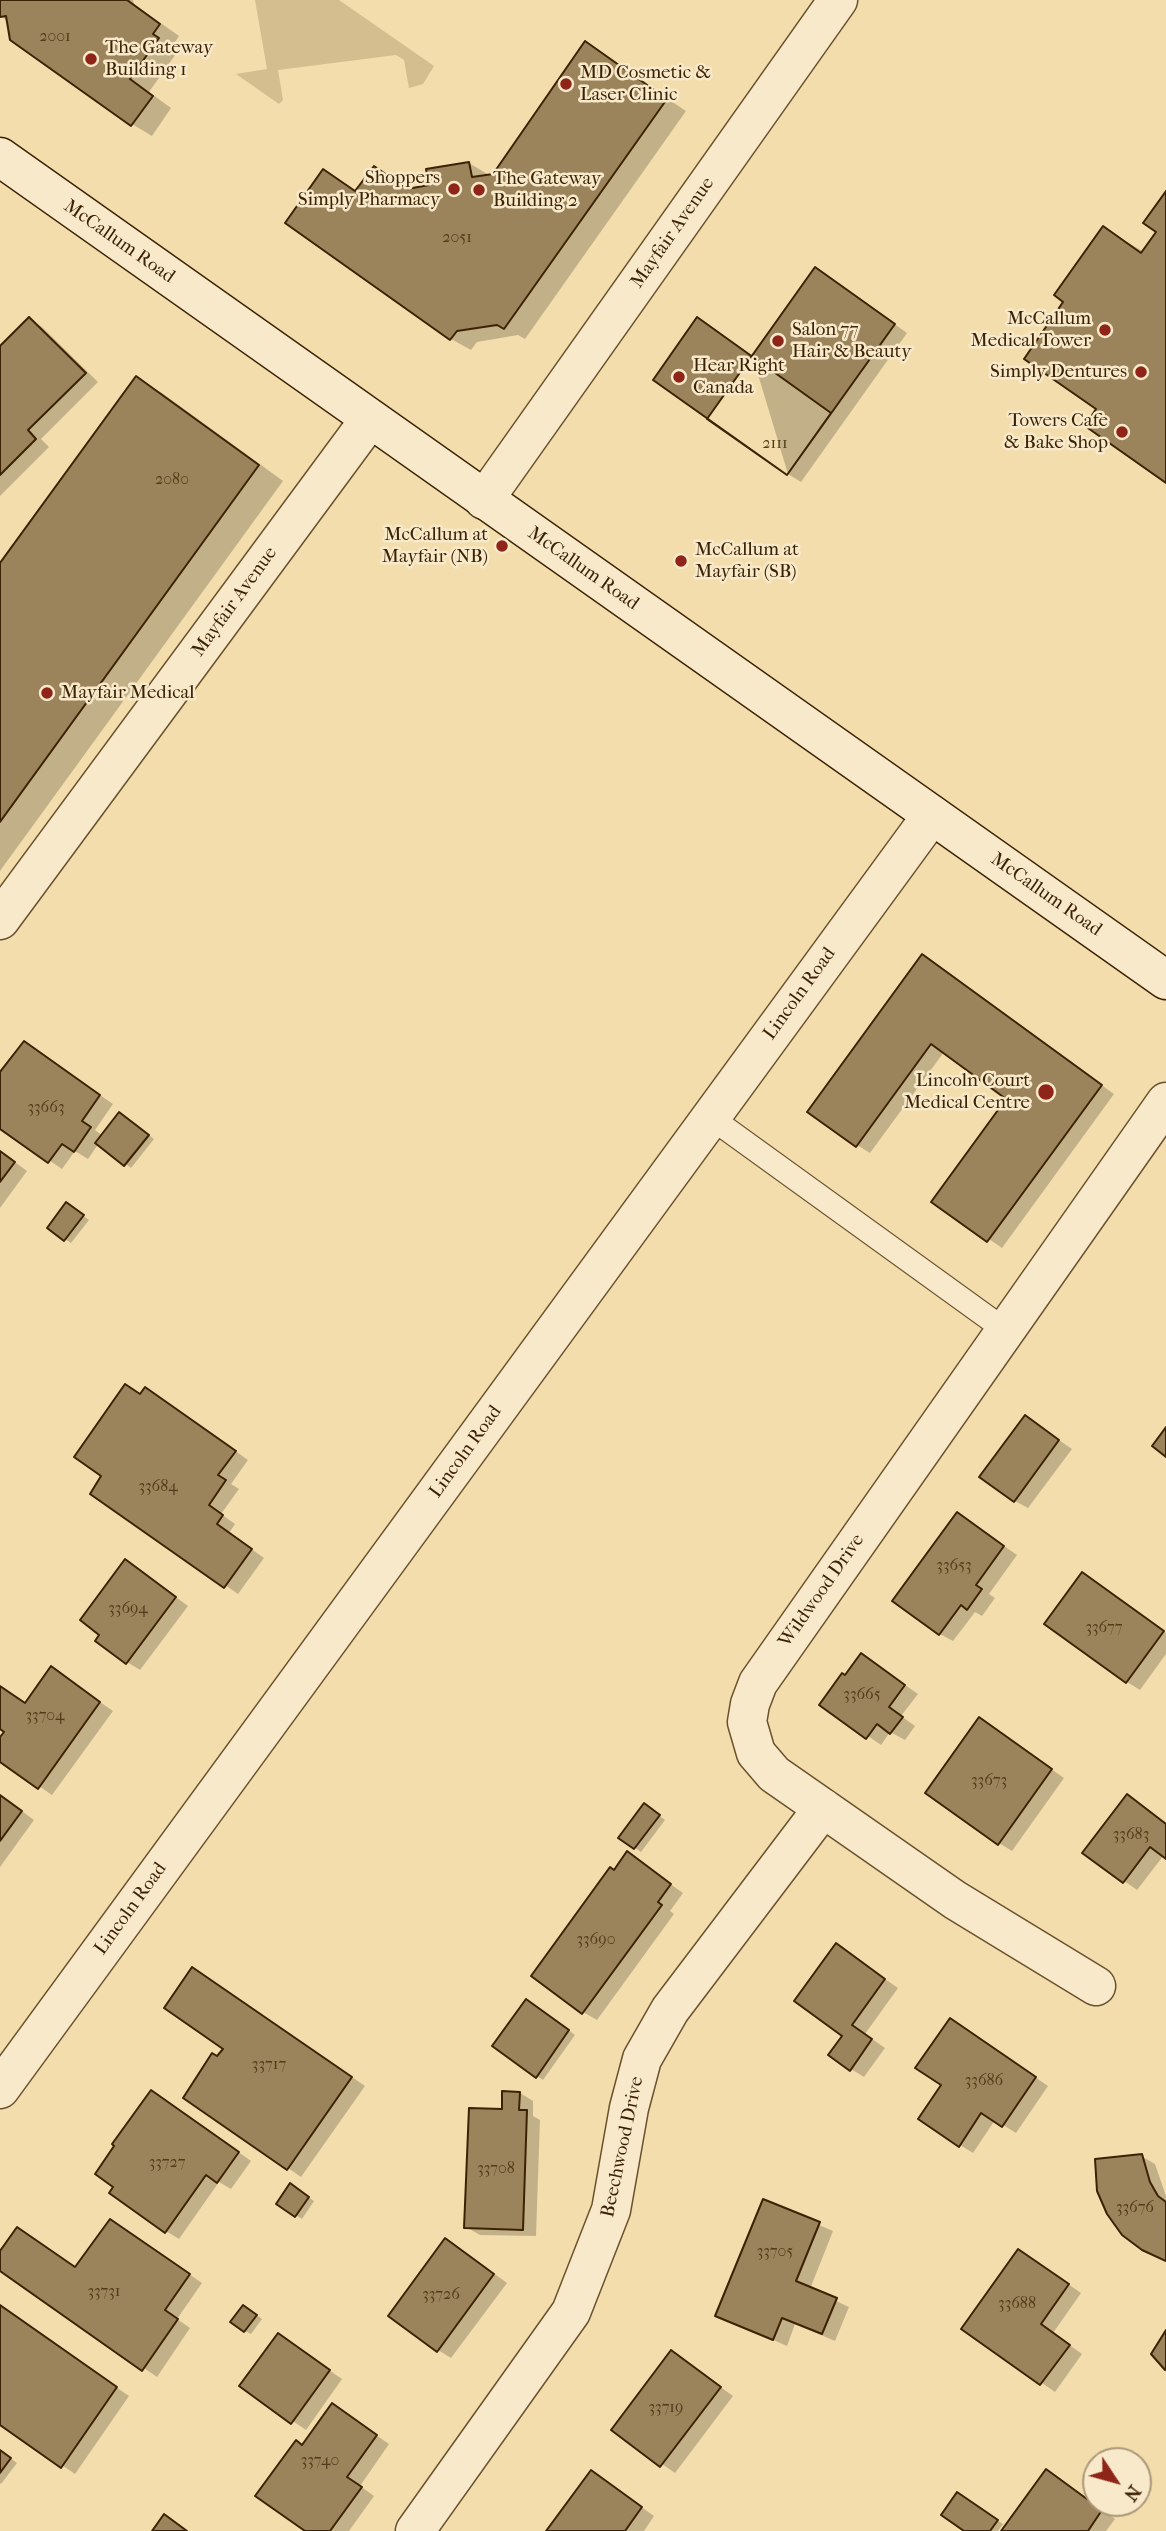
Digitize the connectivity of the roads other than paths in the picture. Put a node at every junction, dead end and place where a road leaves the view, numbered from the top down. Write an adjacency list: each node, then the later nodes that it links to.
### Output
1 (838, 0): 4 (street, Mayfair Avenue)
2 (0, 157): 3 (street, McCallum Road)
3 (370, 419): 4 (street, McCallum Road); 6 (street, Mayfair Avenue)
4 (484, 500): 5 (street, McCallum Road)
5 (932, 814): 7 (street, McCallum Road); 9 (street, Lincoln Road)
6 (0, 920)
7 (1166, 980)
8 (1166, 1102): 10 (street, Wildwood Drive)
9 (710, 1117): 10 (lane); 13 (street, Lincoln Road)
10 (1004, 1330): 11 (street, Wildwood Drive)
11 (823, 1808): 12 (street, Wildwood Drive); 14 (street, Beechwood Drive)
12 (1096, 1986)
13 (0, 2089)
14 (415, 2531)

